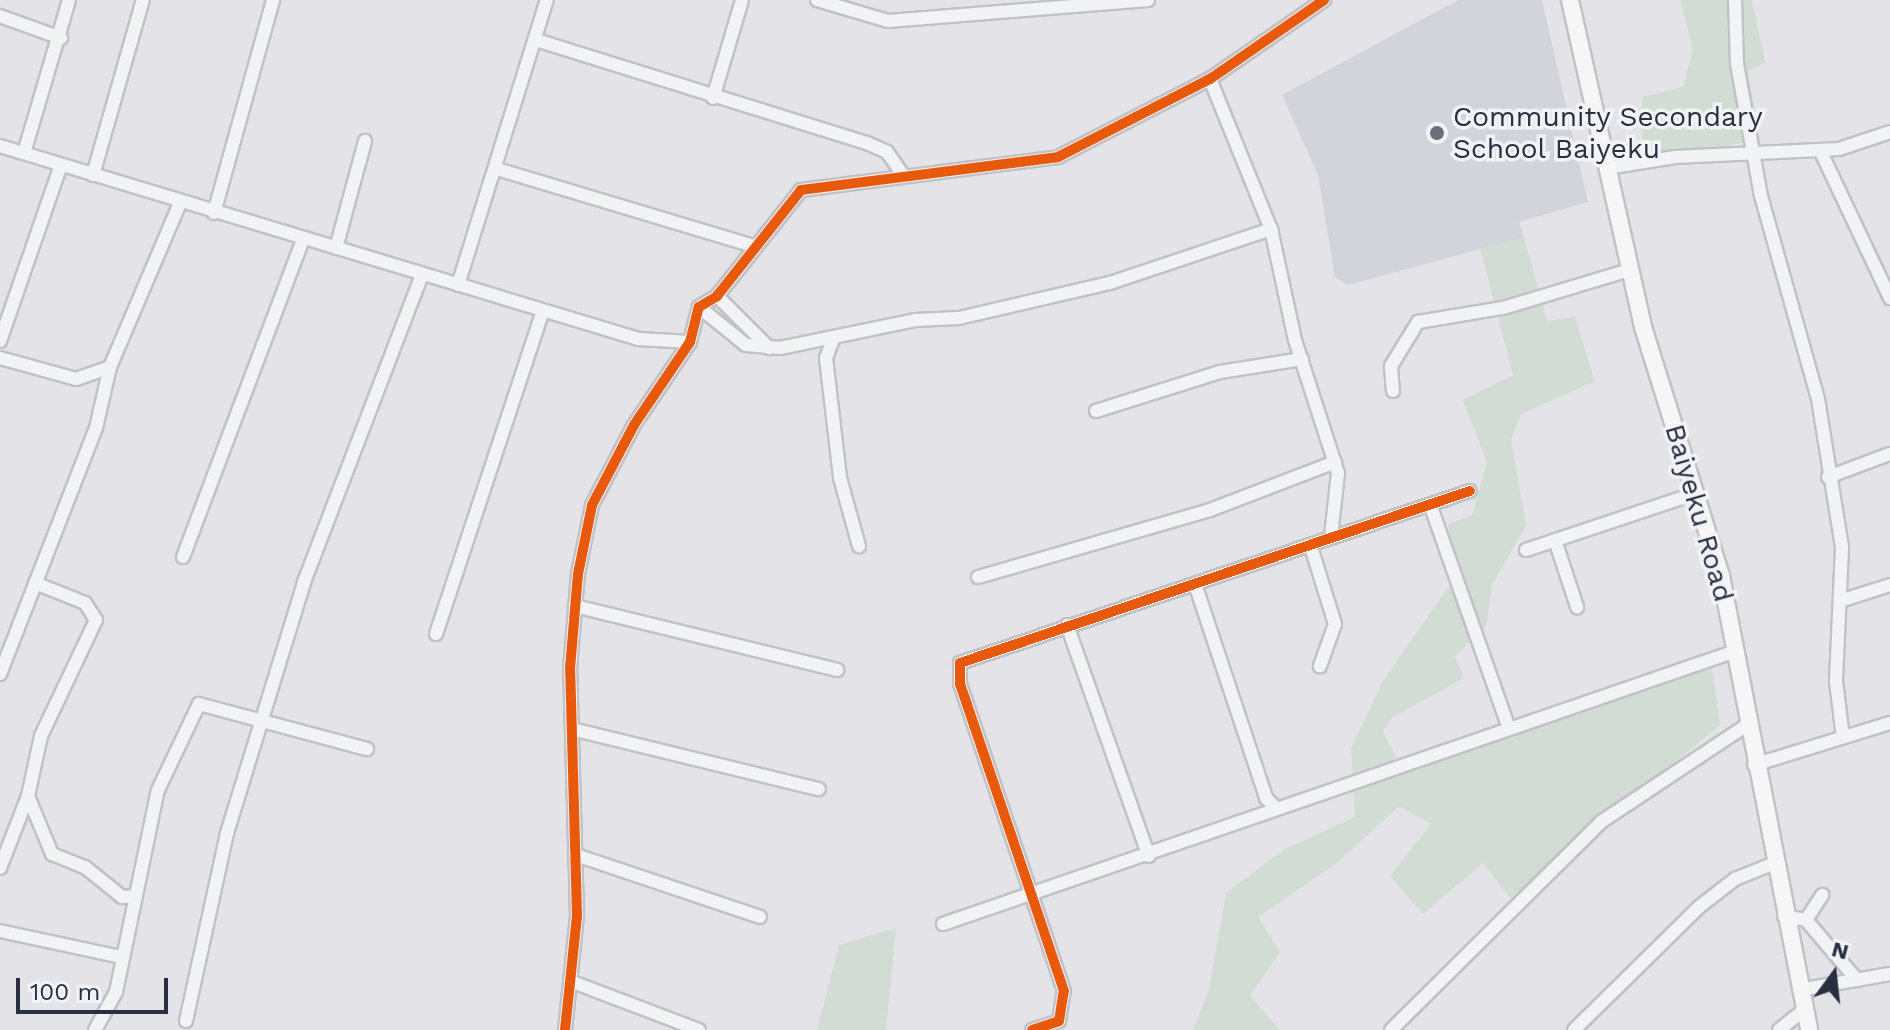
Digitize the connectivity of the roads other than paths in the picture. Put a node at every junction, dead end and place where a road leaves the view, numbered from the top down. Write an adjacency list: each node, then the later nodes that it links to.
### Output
1 (69, 0): 13 (street)
2 (143, 0): 26 (street)
3 (273, 0): 29 (street)
4 (547, 0): 14 (street)
5 (742, 0): 16 (street)
6 (820, 0): 11 (street)
7 (1148, 0): 11 (street)
8 (1570, 0): 24 (main road, Baiyeku Road)
9 (1735, 0): 21 (street)
10 (1317, 2): 15 (street)
11 (999, 6)
12 (0, 16): 13 (street)
13 (61, 38): 22 (street)
14 (536, 40): 16 (street); 25 (street)
15 (1210, 79): 27 (street); 30 (street)
16 (713, 98): 27 (street)
17 (1890, 132): 20 (street)
18 (365, 141): 33 (street)
19 (0, 146): 22 (street)
20 (1820, 150): 21 (street); 38 (street)
21 (1753, 152): 24 (street); 54 (street)
22 (24, 153): 23 (street)
23 (61, 165): 26 (street); 42 (street)
24 (1607, 168): 34 (main road, Baiyeku Road)
25 (497, 169): 32 (street); 36 (street)
26 (93, 175): 28 (street)
27 (904, 176): 32 (street)
28 (180, 203): 29 (street); 49 (street)
29 (214, 213): 31 (street)
30 (1271, 229): 41 (street); 48 (street)
31 (303, 239): 33 (street); 63 (street)
32 (753, 246): 37 (street)
33 (336, 248): 35 (street)
34 (1630, 270): 50 (street); 56 (main road, Baiyeku Road)
35 (422, 274): 36 (street); 77 (street)
36 (458, 285): 40 (street)
37 (717, 296): 39 (street); 45 (street)
38 (1890, 298)
39 (699, 307): 43 (street); 45 (street)
40 (543, 311): 43 (street); 72 (street)
41 (834, 337): 44 (street); 47 (street)
42 (0, 341)
43 (690, 342): 69 (street)
44 (810, 342): 45 (street); 47 (street)
45 (769, 348)
46 (0, 358): 49 (street)
47 (826, 358): 60 (street)
48 (1302, 359): 51 (street); 53 (street)
49 (110, 367): 65 (street)
50 (1393, 391)
51 (1096, 411)
52 (1890, 454): 54 (street)
53 (1335, 462): 58 (street); 64 (street)
54 (1828, 477): 68 (street)
55 (1470, 491): 57 (street)
56 (1696, 493): 59 (street); 73 (main road, Baiyeku Road)
57 (1431, 507): 58 (street); 80 (street)
58 (1331, 536): 61 (street)
59 (1555, 540): 62 (street); 70 (street)
60 (859, 546)
61 (1311, 547): 67 (street); 74 (street)
62 (1526, 550)
63 (183, 557)
64 (978, 577)
65 (35, 583): 76 (street); 86 (street)
66 (1890, 585): 68 (street)
67 (1196, 587): 71 (street); 87 (street)
68 (1843, 600): 82 (street)
69 (575, 606): 75 (street); 81 (street)
70 (1577, 607)
71 (1067, 625): 89 (street); 92 (street)
72 (436, 634)
73 (1733, 652): 79 (main road, Baiyeku Road); 80 (street)
74 (1320, 666)
75 (837, 670)
76 (0, 674)
77 (264, 719): 83 (street); 94 (street); 106 (street)
78 (1890, 723): 82 (street)
79 (1747, 725): 84 (main road, Baiyeku Road); 111 (street)
80 (1509, 728): 87 (street)
81 (572, 729): 85 (street); 88 (street)
82 (1843, 738): 84 (street)
83 (367, 749)
84 (1754, 765): 90 (main road, Baiyeku Road)
85 (819, 789)
86 (28, 796): 91 (street); 94 (street)
87 (1271, 803): 89 (street)
88 (576, 855): 96 (street); 103 (street)
89 (1149, 856): 92 (street)
90 (1775, 863): 95 (main road, Baiyeku Road); 112 (street)
91 (0, 868)
92 (1035, 894): 98 (street); 110 (street)
93 (1822, 895): 97 (street)
94 (136, 896): 100 (street)
95 (1784, 916): 97 (street); 104 (main road, Baiyeku Road)
96 (760, 917)
97 (1806, 920): 102 (street)
98 (943, 924)
99 (0, 931): 100 (street)
100 (121, 957): 107 (street)
101 (1890, 974): 102 (street)
102 (1857, 980): 104 (street)
103 (570, 981): 108 (street); 109 (street)
104 (1799, 990): 105 (main road, Baiyeku Road)
105 (1804, 1010): 113 (street); 114 (main road, Baiyeku Road)
106 (186, 1021)
107 (95, 1030)
108 (565, 1030)
109 (699, 1030)
110 (1032, 1030)
111 (1391, 1030)
112 (1574, 1030)
113 (1779, 1030)
114 (1809, 1030)

